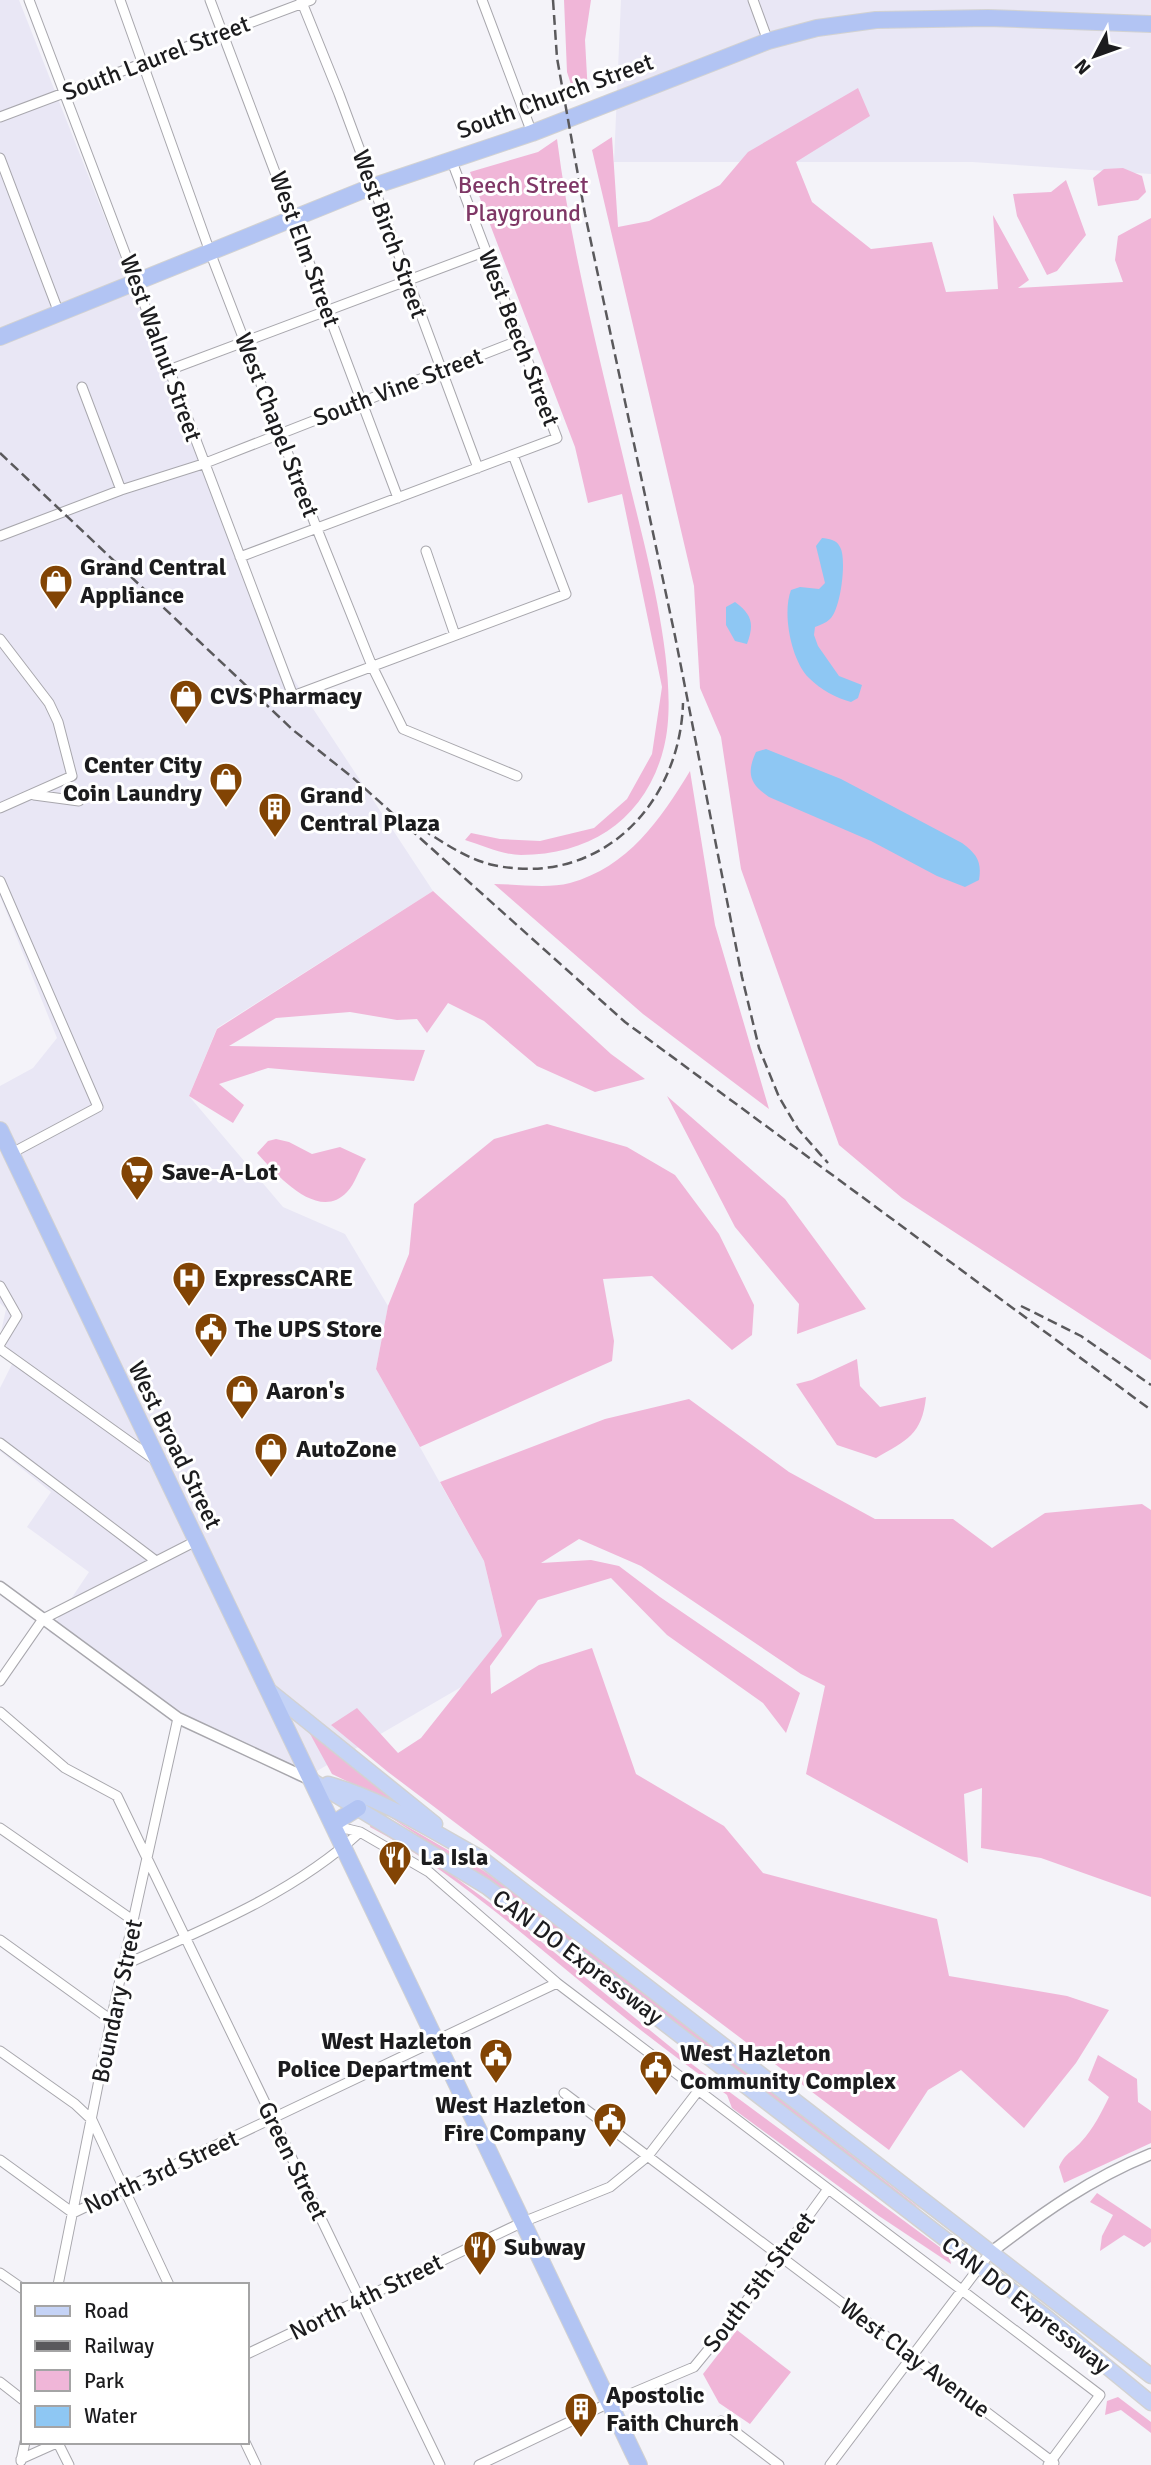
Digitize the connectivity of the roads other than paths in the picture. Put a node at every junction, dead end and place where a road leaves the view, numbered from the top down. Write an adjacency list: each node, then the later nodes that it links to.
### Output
1 (29, 0): 11 (street, West Walnut Street)
2 (120, 0): 10 (street, West Chapel Street)
3 (210, 0): 8 (street, West Elm Street)
4 (482, 0): 13 (street)
5 (753, 0): 9 (street)
6 (305, 1): 8 (street, South Laurel Street); 16 (street, West Birch Street)
7 (1151, 24): 9 (highway, South Church Street)
8 (222, 33): 10 (street, South Laurel Street); 17 (street, West Elm Street)
9 (768, 41): 13 (highway, South Church Street)
10 (144, 63): 11 (street, South Laurel Street); 19 (street, West Chapel Street)
11 (64, 93): 12 (street, South Laurel Street); 21 (street, West Walnut Street)
12 (0, 117)
13 (532, 132): 15 (highway, South Church Street)
14 (0, 158): 23 (street)
15 (451, 159): 16 (highway, South Church Street); 18 (street, West Beech Street)
16 (371, 187): 17 (highway, South Church Street); 20 (street, West Birch Street)
17 (292, 218): 19 (highway, South Church Street); 22 (street, West Elm Street)
18 (486, 251): 20 (street); 25 (street, West Beech Street)
19 (210, 252): 21 (highway, South Church Street); 26 (street, West Chapel Street)
20 (407, 281): 22 (street); 28 (street, West Birch Street)
21 (136, 282): 23 (highway, South Church Street); 27 (street, West Walnut Street)
22 (328, 311): 26 (street); 30 (street, West Elm Street)
23 (59, 313): 24 (highway, South Church Street)
24 (0, 337)
25 (520, 340): 28 (street, South Vine Street); 32 (street, West Beech Street)
26 (246, 341): 27 (street); 31 (street, West Chapel Street)
27 (169, 370): 33 (street, West Walnut Street)
28 (441, 370): 30 (street, South Vine Street); 34 (street, West Birch Street)
29 (82, 387): 35 (street)
30 (361, 400): 31 (street, South Vine Street); 36 (street, West Elm Street)
31 (282, 433): 33 (street, South Vine Street); 37 (street, West Chapel Street)
32 (513, 455): 34 (street); 41 (street)
33 (203, 464): 35 (street, South Vine Street); 40 (street, West Walnut Street)
34 (478, 468): 36 (street)
35 (121, 490): 38 (street, South Vine Street)
36 (398, 498): 37 (street)
37 (317, 528): 40 (street); 43 (street, West Chapel Street)
38 (0, 536)
39 (426, 551): 41 (street)
40 (240, 557): 43 (street, West Walnut Street)
41 (455, 635): 43 (street)
42 (0, 639): 45 (street)
43 (372, 666): 44 (street, West Chapel Street)
44 (517, 776)
45 (32, 795): 46 (street); 47 (street)
46 (79, 801)
47 (0, 808)
48 (0, 881): 50 (street)
49 (0, 1130): 50 (highway, West Broad Street)
50 (10, 1154): 54 (highway, West Broad Street)
51 (0, 1286): 52 (street)
52 (0, 1347): 54 (street)
53 (0, 1443): 56 (street)
54 (156, 1461): 55 (highway, West Broad Street)
55 (196, 1541): 56 (street); 60 (highway, West Broad Street)
56 (156, 1561): 58 (street)
57 (0, 1587): 58 (street)
58 (43, 1619): 59 (street); 62 (street)
59 (0, 1681)
60 (271, 1692): 63 (highway, West Broad Street); 70 (main road)
61 (0, 1712): 69 (street, Green Street)
62 (178, 1718): 63 (street); 69 (street, Boundary Street)
63 (311, 1780): 64 (main road, CAN DO Expressway); 65 (highway, West Broad Street); 70 (main road, CAN DO Expressway)
64 (358, 1808): 65 (highway); 92 (main road, CAN DO Expressway)
65 (335, 1825): 67 (street); 68 (highway, West Broad Street)
66 (0, 1828): 71 (street)
67 (360, 1832): 68 (street); 75 (street)
68 (345, 1846): 72 (street); 77 (highway, West Broad Street)
69 (147, 1856): 71 (street, Boundary Street); 72 (street, Green Street)
70 (481, 1858): 90 (main road, CAN DO Expressway)
71 (134, 1921): 74 (street, Boundary Street)
72 (185, 1938): 74 (street); 82 (street, Green Street)
73 (0, 1940): 76 (street)
74 (126, 1964): 76 (street, Boundary Street)
75 (557, 1983): 77 (street, North 3rd Street); 79 (street)
76 (111, 2020): 81 (street, Boundary Street)
77 (438, 2040): 82 (street, North 3rd Street); 89 (highway, West Broad Street)
78 (0, 2051): 81 (street)
79 (698, 2091): 84 (street, North 4th Street); 86 (street)
80 (564, 2093): 84 (street, West Clay Avenue)
81 (92, 2120): 87 (street); 88 (street, Boundary Street)
82 (273, 2120): 87 (street, North 3rd Street); 98 (street, Green Street)
83 (1151, 2154): 90 (street)
84 (648, 2156): 89 (street, North 4th Street); 91 (street, West Clay Avenue)
85 (0, 2160): 88 (street)
86 (828, 2189): 91 (street, South 5th Street); 97 (street)
87 (124, 2191): 88 (street, North 3rd Street); 95 (street)
88 (73, 2213): 94 (street, Boundary Street)
89 (523, 2221): 98 (street, North 4th Street); 104 (highway, West Broad Street)
90 (990, 2253): 92 (street); 101 (main road, CAN DO Expressway)
91 (779, 2256): 100 (street, West Clay Avenue); 104 (street, South 5th Street)
92 (980, 2266): 97 (street); 105 (main road, CAN DO Expressway)
93 (0, 2273): 96 (street)
94 (58, 2283)
95 (168, 2283)
96 (21, 2288)
97 (962, 2291): 100 (street); 112 (street)
98 (360, 2300): 99 (street, North 4th Street); 115 (street, Green Street)
99 (248, 2354)
100 (912, 2356): 112 (street, West Clay Avenue); 119 (street)
101 (1151, 2376)
102 (0, 2382): 103 (street)
103 (21, 2398)
104 (609, 2403): 116 (street, South 5th Street); 117 (highway)
105 (1151, 2403)
106 (721, 2421): 118 (street)
107 (25, 2444): 111 (street)
108 (57, 2444): 111 (street)
109 (59, 2444): 113 (street)
110 (246, 2444): 114 (street)
111 (21, 2462)
112 (1052, 2464)
113 (69, 2465)
114 (256, 2465)
115 (440, 2465)
116 (479, 2465)
117 (639, 2465)
118 (779, 2465)
119 (830, 2465)

